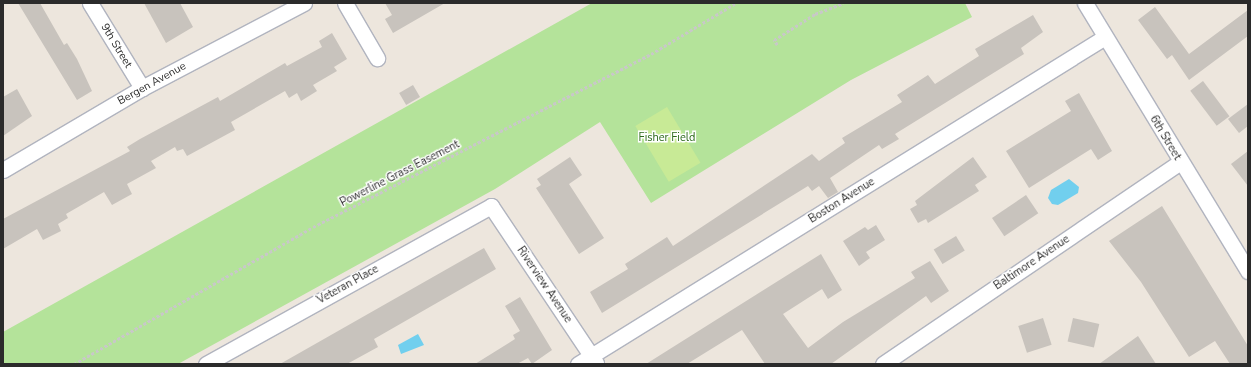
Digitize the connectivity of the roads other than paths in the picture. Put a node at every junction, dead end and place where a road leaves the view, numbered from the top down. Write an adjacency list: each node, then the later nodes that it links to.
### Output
1 (90, 3): 7 (street, 9th Street)
2 (304, 3): 7 (street, Bergen Avenue)
3 (345, 3): 6 (street)
4 (1085, 3): 5 (street, 6th Street)
5 (1105, 37): 8 (street, 6th Street); 12 (street, Boston Avenue)
6 (377, 58)
7 (142, 88): 9 (street, Bergen Avenue)
8 (1180, 162): 11 (street, 6th Street); 15 (street, Baltimore Avenue)
9 (3, 170)
10 (491, 206): 12 (street, Riverview Avenue); 13 (street, Veteran Place)
11 (1248, 271)
12 (594, 360): 14 (street, Boston Avenue)
13 (206, 364)
14 (578, 364)
15 (883, 364)

